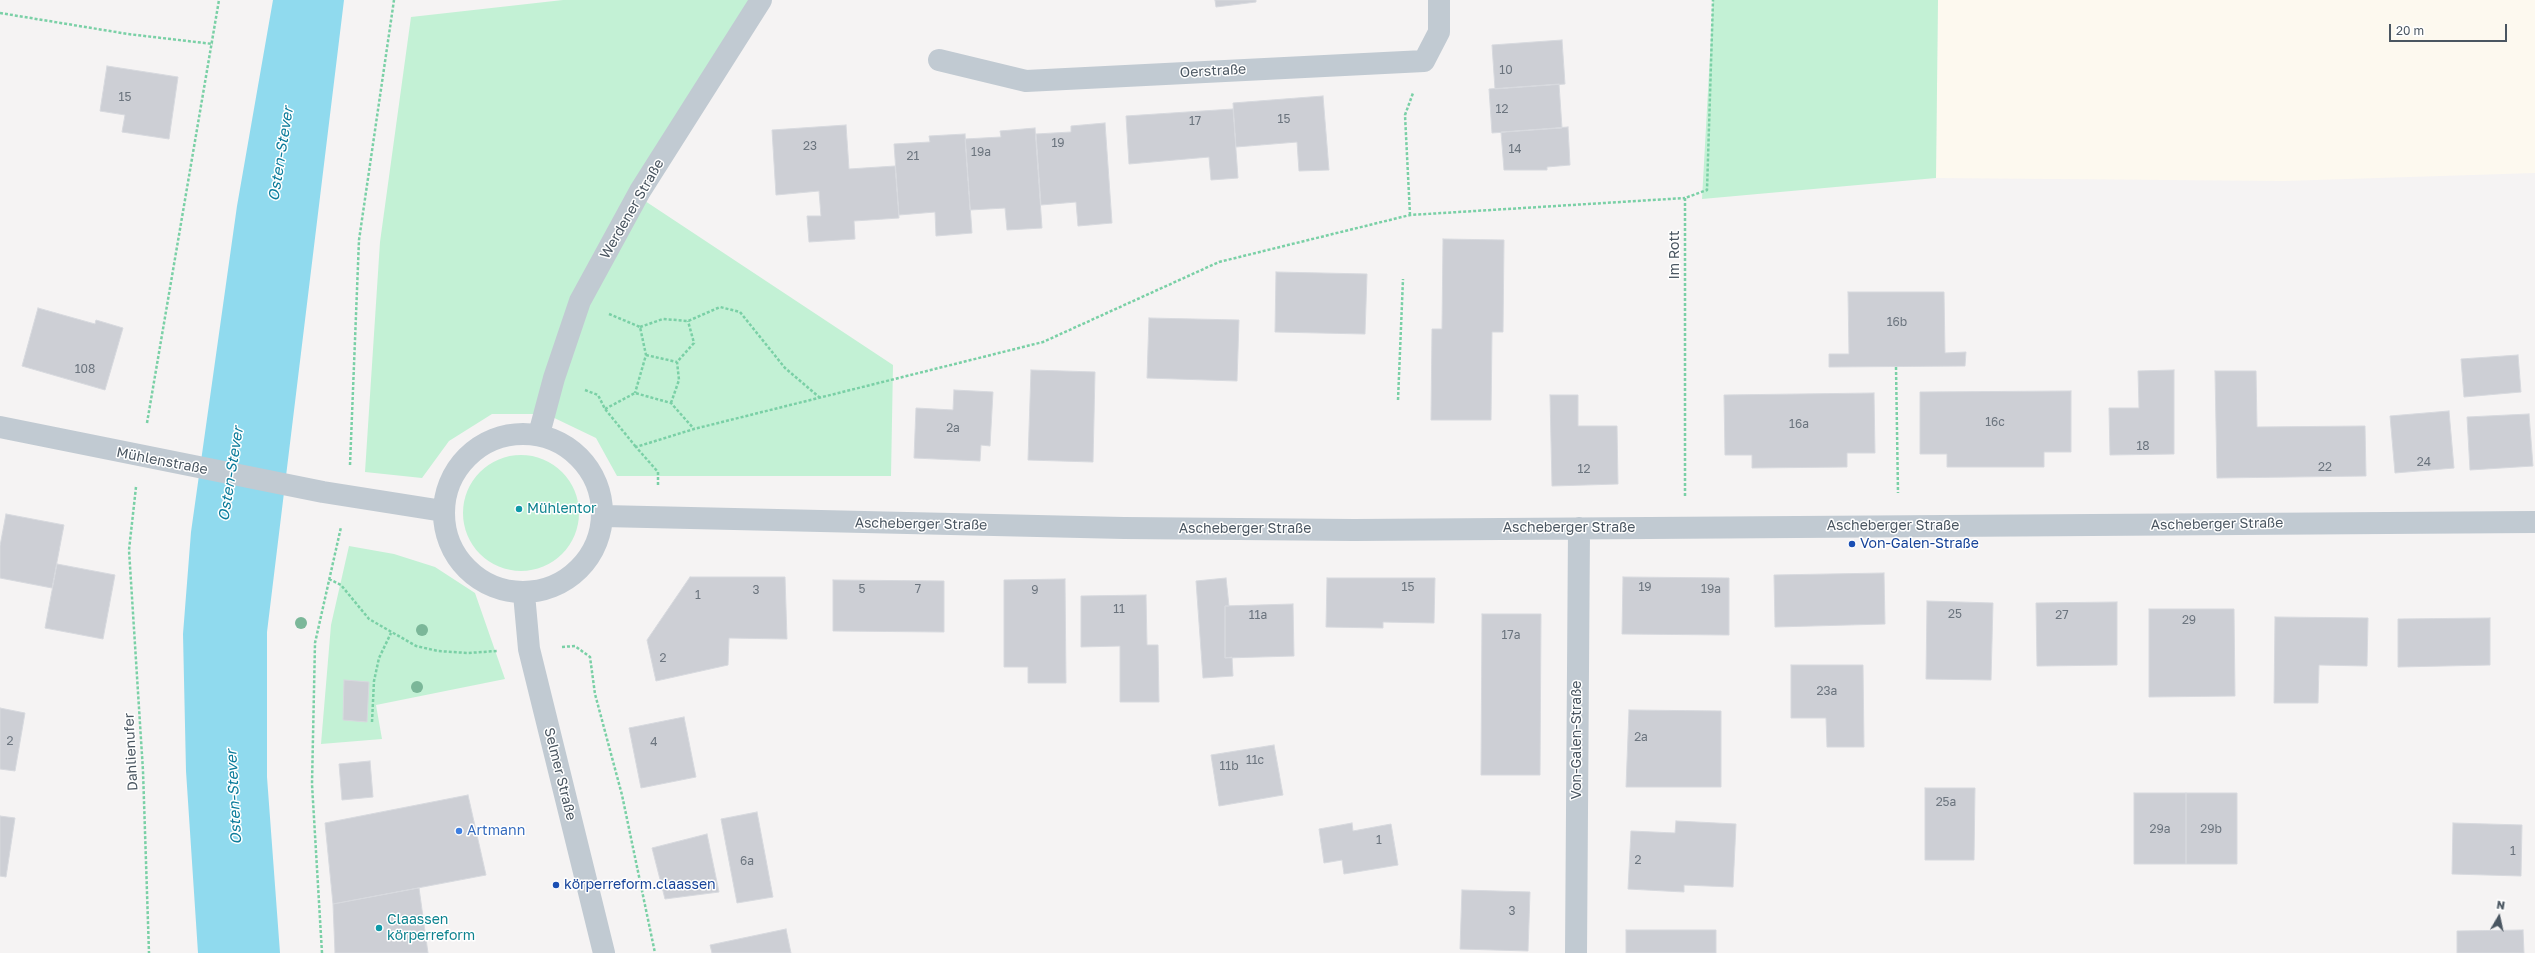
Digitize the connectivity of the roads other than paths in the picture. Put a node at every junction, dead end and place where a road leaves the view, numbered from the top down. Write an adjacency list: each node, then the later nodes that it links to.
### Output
1 (761, 0): 5 (street, Werdener Straße)
2 (1439, 0): 3 (street, Oerstraße)
3 (939, 60)
4 (0, 427): 6 (street, Mühlenstraße)
5 (539, 434): 6 (street); 7 (street)
6 (443, 511): 10 (street)
7 (604, 516): 9 (street, Ascheberger Straße); 10 (street)
8 (2535, 522): 9 (street, Ascheberger Straße)
9 (1579, 528): 12 (street, Von-Galen-Straße)
10 (524, 594): 11 (street, Selmer Straße)
11 (604, 953)
12 (1576, 953)

